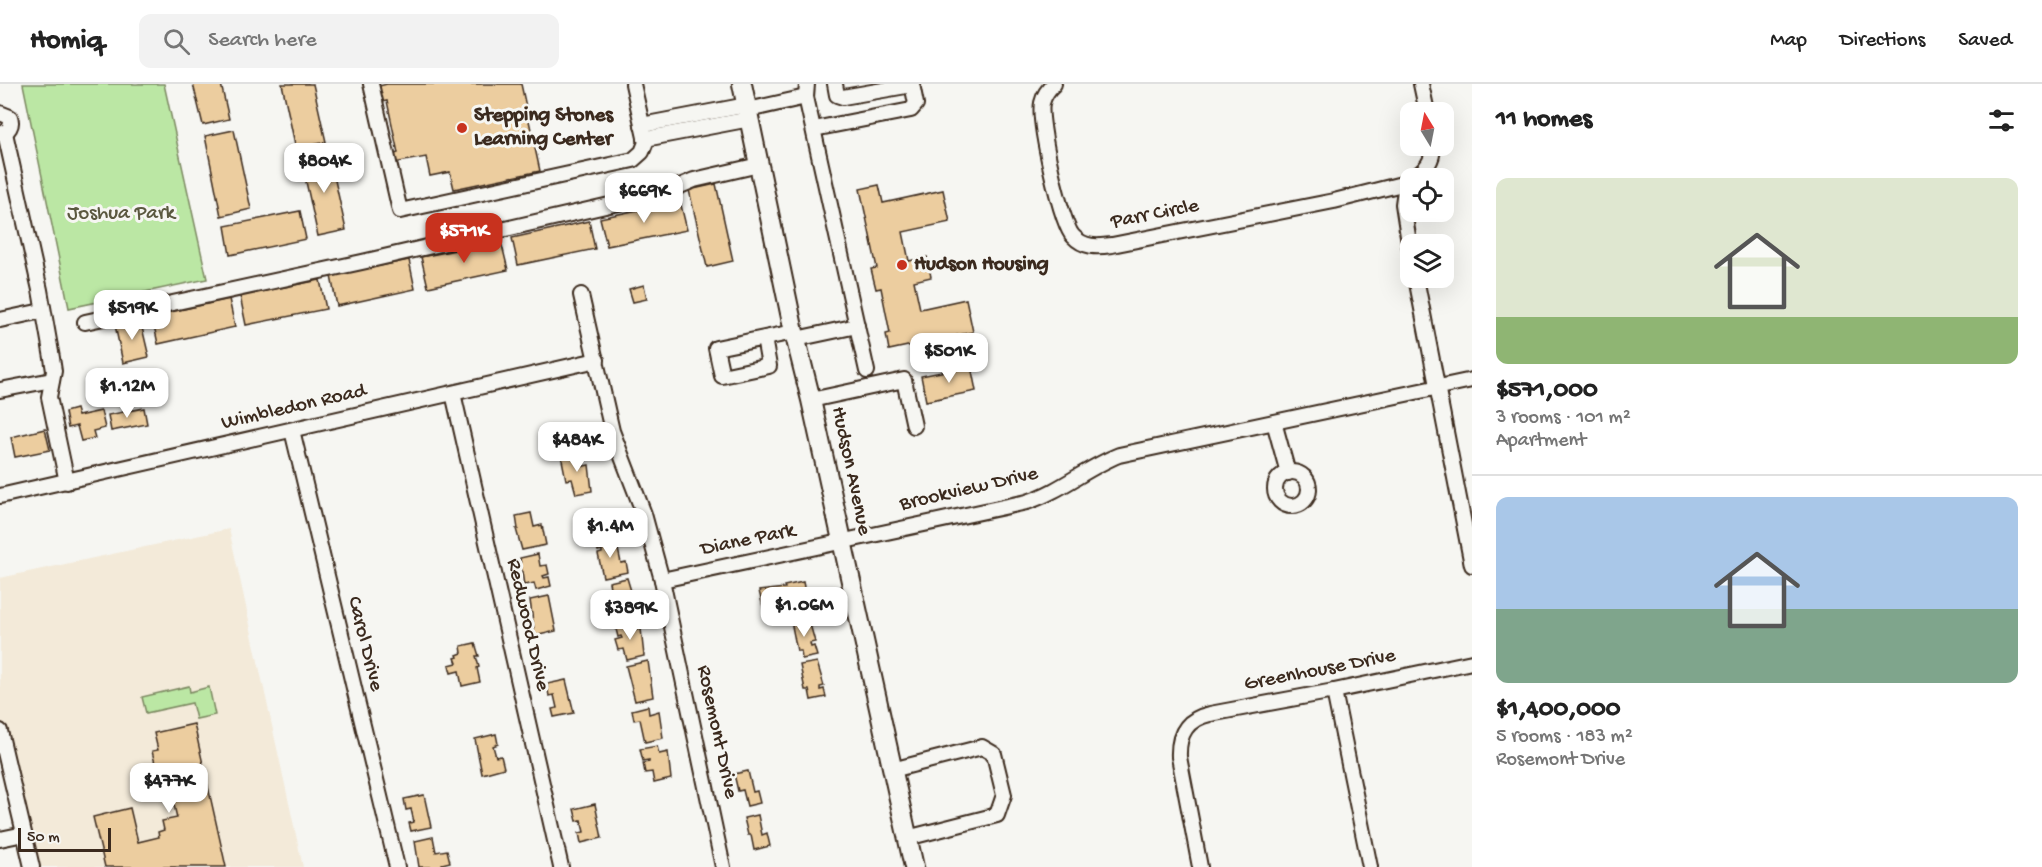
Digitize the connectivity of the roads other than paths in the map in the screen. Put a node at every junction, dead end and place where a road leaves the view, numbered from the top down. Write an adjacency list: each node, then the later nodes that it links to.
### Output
1 (371, 84): 13 (street)
2 (633, 84): 13 (street)
3 (742, 84): 10 (main road, Hudson Avenue)
4 (835, 84): 5 (street)
5 (912, 84): 12 (street)
6 (1054, 84): 16 (street, Parr Circle)
7 (1421, 84): 9 (street)
8 (807, 91): 10 (street); 12 (street)
9 (1425, 102)
10 (748, 111): 13 (street); 15 (main road, Hudson Avenue)
11 (0, 113): 14 (street)
12 (814, 129): 22 (street)
13 (644, 132)
14 (3, 133): 19 (street)
15 (759, 165): 21 (street); 23 (main road, Hudson Avenue)
16 (1400, 183)
17 (1418, 288): 29 (street)
18 (581, 295): 25 (street, Rosemont Drive)
19 (42, 311): 20 (street); 27 (street)
20 (0, 320)
21 (85, 322)
22 (857, 326): 23 (street); 26 (street)
23 (795, 335): 24 (street); 32 (main road, Hudson Avenue)
24 (764, 338)
25 (597, 360): 31 (street, Wimbledon Road); 41 (street, Rosemont Drive)
26 (867, 371)
27 (52, 380): 30 (street); 37 (street)
28 (1472, 380): 29 (street, Brookview Drive)
29 (1437, 388): 33 (street, Brookview Drive); 40 (street)
30 (0, 390)
31 (453, 393): 35 (street, Wimbledon Road); 51 (street, Redwood Drive)
32 (811, 400): 34 (street); 39 (main road, Hudson Avenue)
33 (1274, 422): 36 (street); 39 (street, Brookview Drive)
34 (914, 426)
35 (292, 430): 37 (street, Wimbledon Road); 50 (street, Carol Drive)
36 (1288, 473)
37 (68, 482): 38 (street, Wimbledon Road)
38 (0, 496)
39 (842, 540): 41 (street, Diane Park); 45 (main road, Hudson Avenue)
40 (1472, 565)
41 (662, 580): 52 (street, Rosemont Drive)
42 (1472, 662): 43 (street, Greenhouse Drive)
43 (1334, 691): 54 (street, Greenhouse Drive); 55 (street)
44 (0, 731): 46 (street)
45 (892, 770): 47 (main road, Hudson Avenue); 47 (street)
46 (24, 834): 48 (street); 49 (street)
47 (907, 838): 53 (main road, Hudson Avenue)
48 (0, 839)
49 (32, 867)
50 (396, 867)
51 (561, 867)
52 (723, 867)
53 (914, 867)
54 (1200, 867)
55 (1370, 867)

